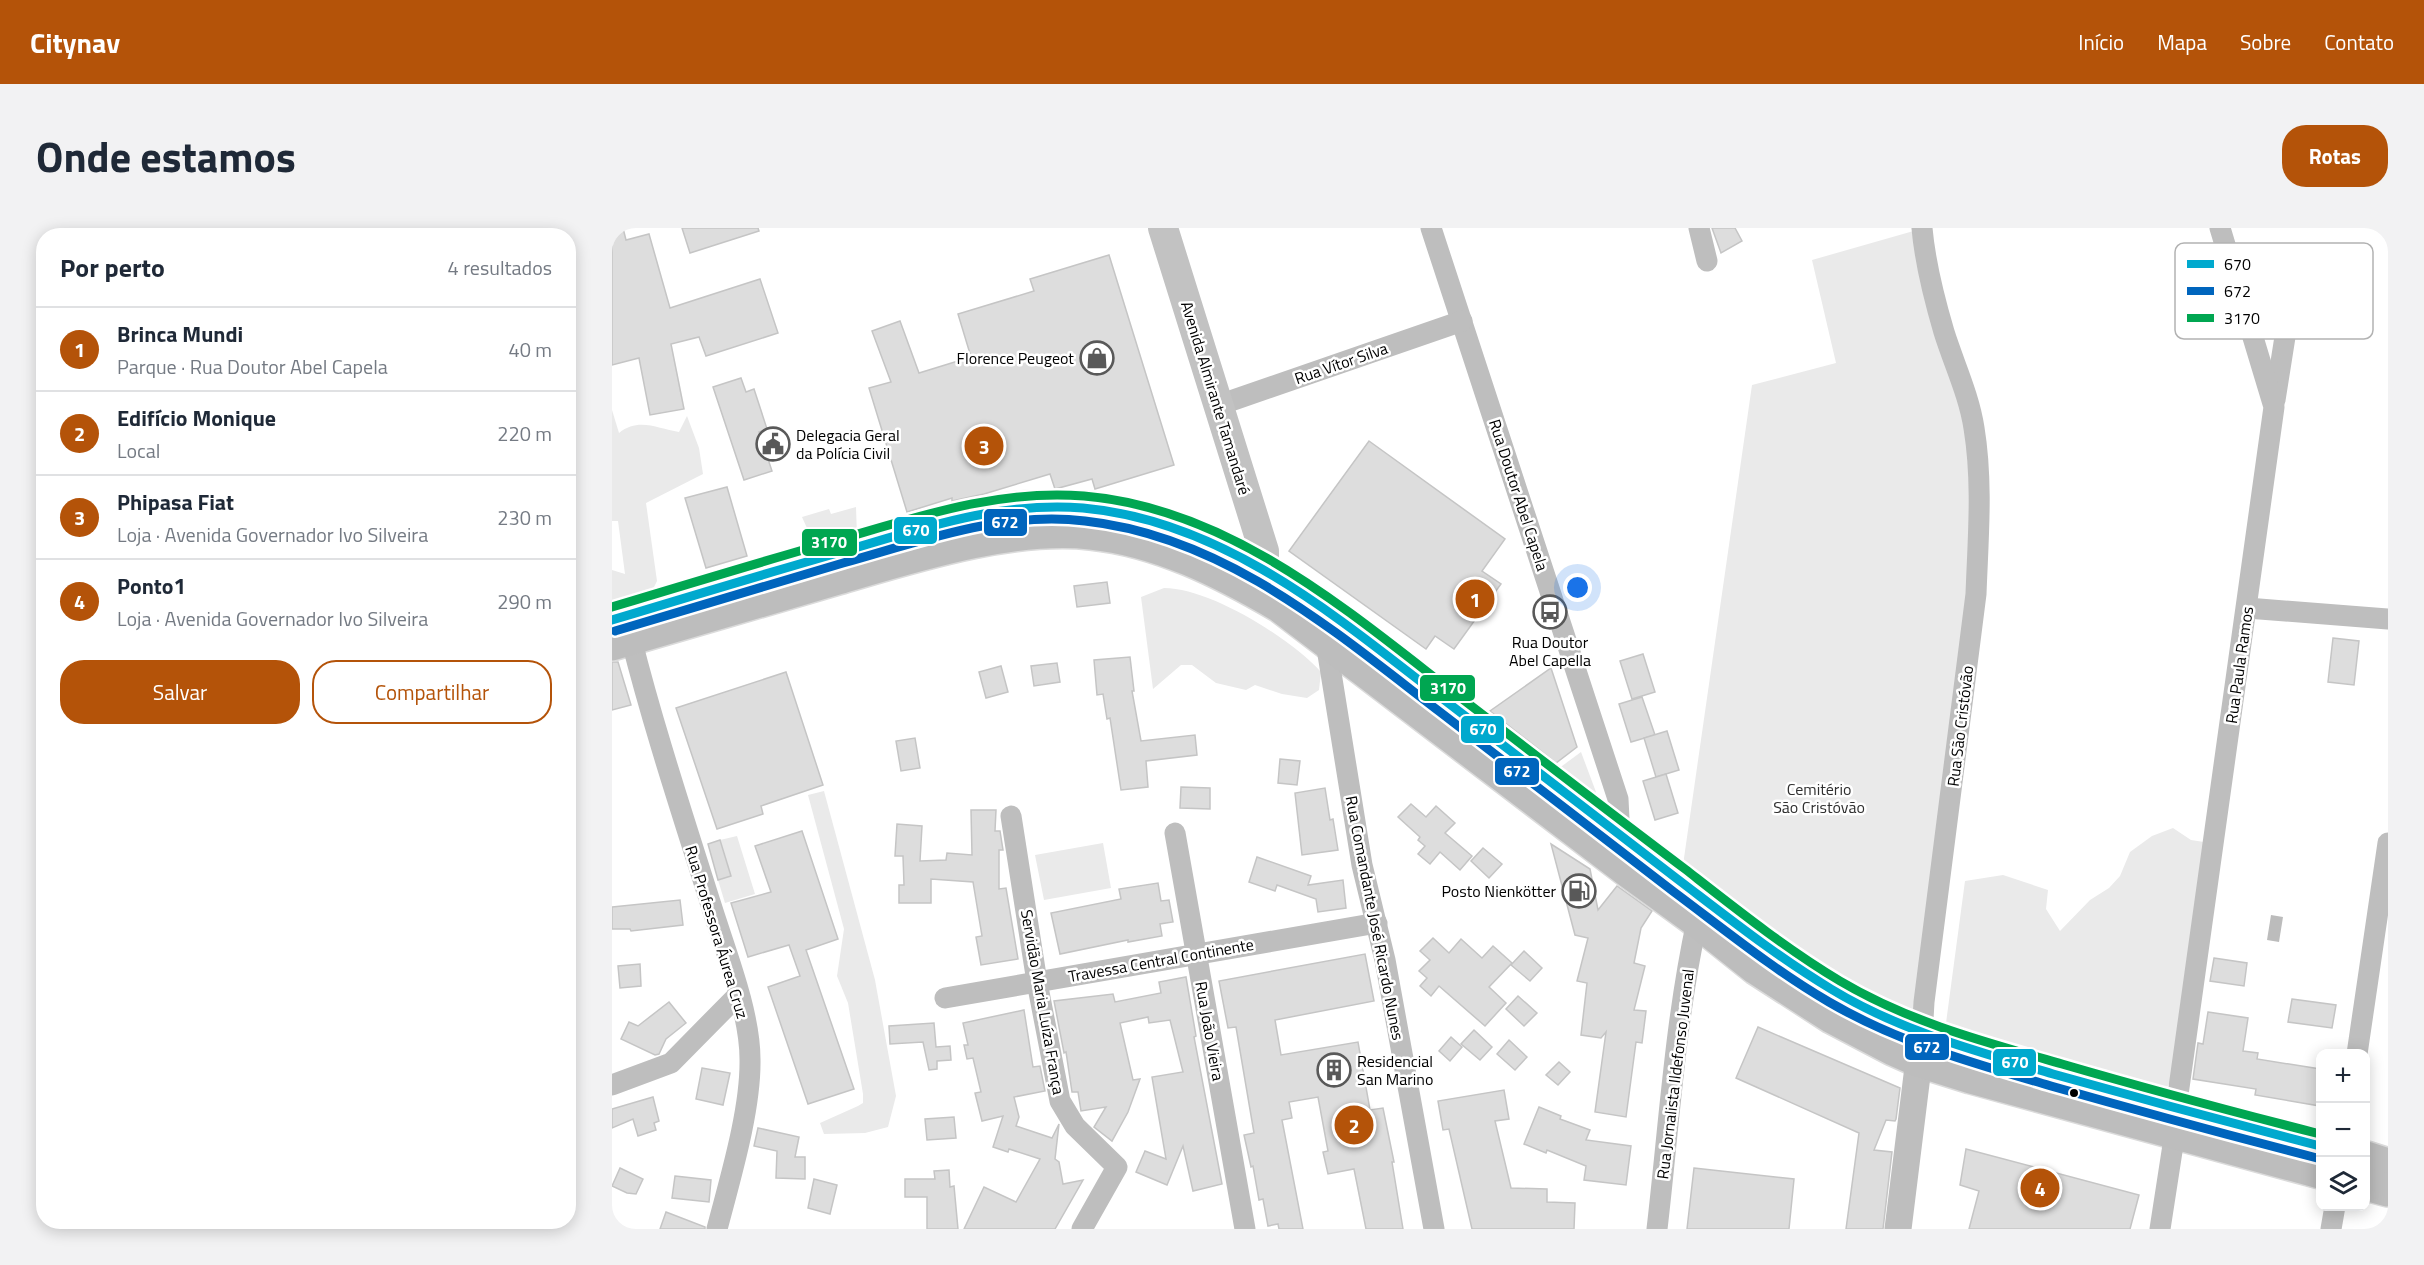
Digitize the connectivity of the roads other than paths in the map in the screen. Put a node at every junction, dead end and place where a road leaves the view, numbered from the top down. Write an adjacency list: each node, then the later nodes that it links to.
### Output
1 (1163, 228): 11 (main road, Avenida Almirante Tamandaré)
2 (1431, 228): 8 (street, Rua Doutor Abel Capela)
3 (1699, 228): 7 (street)
4 (1922, 228): 29 (street, Rua São Cristóvão)
5 (2220, 228): 6 (street, Rua Paula Ramos)
6 (2225, 243)
7 (1707, 261)
8 (1462, 321): 11 (street, Rua Vítor Silva); 21 (street, Rua Doutor Abel Capela)
9 (2253, 339): 12 (street, Rua Paula Ramos)
10 (2285, 339): 12 (street)
11 (1219, 405): 14 (main road, Avenida Almirante Tamandaré)
12 (2274, 407): 15 (street, Rua Paula Ramos)
13 (904, 547): 14 (main road); 17 (main road); 18 (main road)
14 (1264, 568): 21 (main road)
15 (2247, 608): 16 (street); 32 (street, Rua Paula Ramos)
16 (2388, 619)
17 (618, 634): 27 (street, Rua Professora Áurea Cruz)
18 (1326, 642): 21 (main road); 24 (street, Rua Comandante José Ricardo Nunes)
19 (1011, 816): 26 (street, Servidão Maria Luíza França)
20 (1175, 833): 25 (street, Rua João Vieira)
21 (1608, 841): 23 (main road); 29 (main road)
22 (2388, 843): 30 (street)
23 (1697, 921): 29 (main road); 44 (street, Rua Jornalista Ildefonso Juvenal)
24 (1377, 923): 25 (street, Travessa Central Continente); 43 (street, Rua Comandante José Ricardo Nunes)
25 (1196, 954): 26 (street, Travessa Central Continente); 42 (street, Rua João Vieira)
26 (1037, 982): 28 (street, Travessa Central Continente); 41 (street, Servidão Maria Luíza França)
27 (738, 995): 31 (street); 40 (street, Rua Professora Áurea Cruz)
28 (945, 998)
29 (1921, 1048): 32 (main road); 45 (street, Rua São Cristóvão)
30 (2358, 1049)
31 (612, 1085)
32 (2175, 1120): 33 (main road); 36 (main road); 46 (street, Rua Paula Ramos)
33 (2316, 1145)
34 (2370, 1159): 35 (main road)
35 (2388, 1164)
36 (2316, 1171)
37 (2370, 1185): 38 (main road)
38 (2388, 1190)
39 (2334, 1211): 47 (street)
40 (717, 1229)
41 (1082, 1229)
42 (1245, 1229)
43 (1434, 1229)
44 (1657, 1229)
45 (1898, 1229)
46 (2160, 1229)
47 (2331, 1229)

